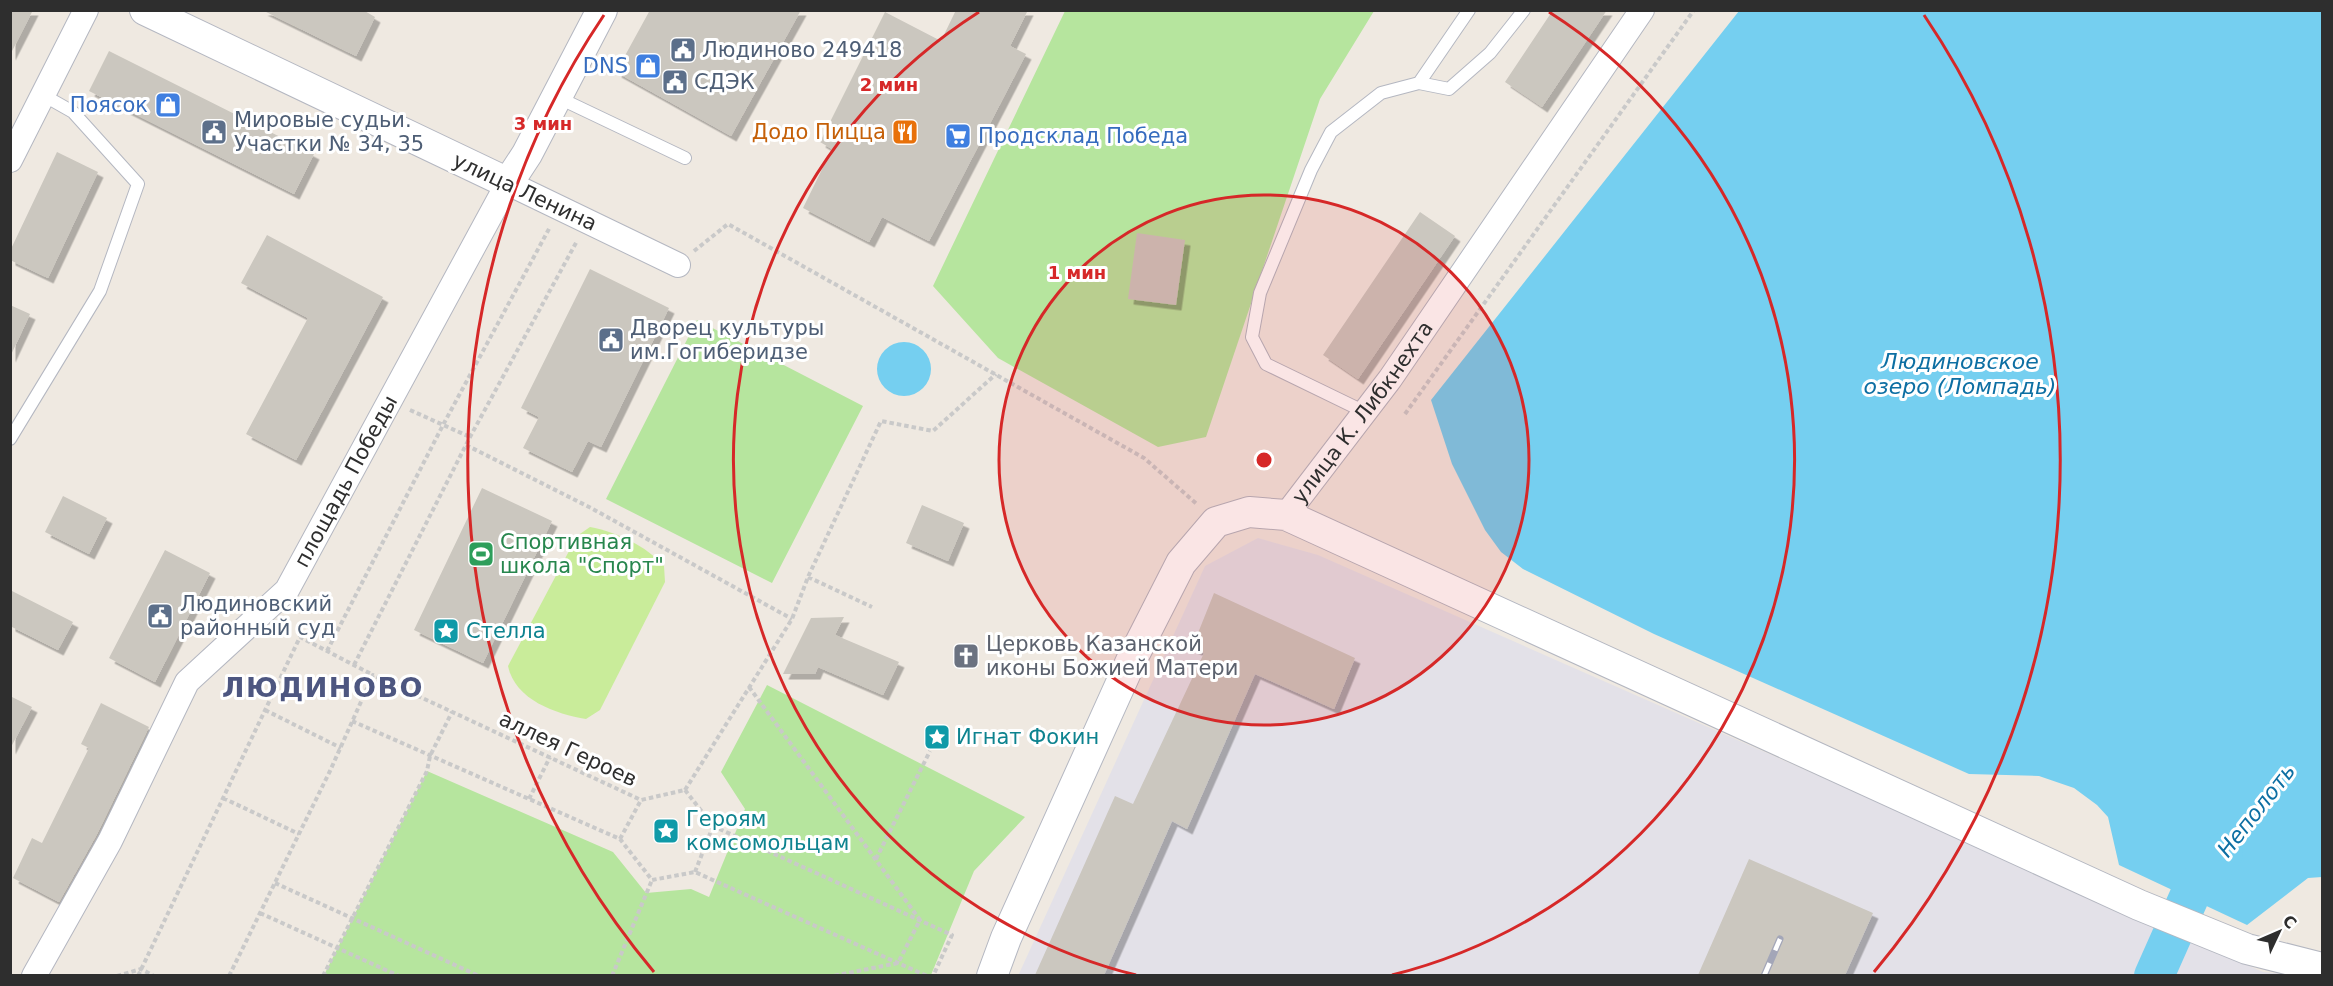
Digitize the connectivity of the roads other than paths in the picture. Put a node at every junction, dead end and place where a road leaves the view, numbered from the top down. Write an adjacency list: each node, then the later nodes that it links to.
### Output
1 (86, 10): 8 (street)
2 (146, 10): 12 (street, улица Ленина)
3 (602, 10): 9 (street)
4 (1469, 10): 7 (lane)
5 (1524, 10): 7 (lane)
6 (1642, 10): 14 (street, улица К. Либкнехта)
7 (1419, 83): 14 (lane)
8 (43, 95): 11 (street); 15 (lane)
9 (557, 97): 10 (lane); 12 (street)
10 (685, 158)
11 (10, 160)
12 (508, 183): 13 (street, улица Ленина); 18 (street, площадь Победы)
13 (678, 265)
14 (1365, 412): 16 (street, улица К. Либкнехта)
15 (10, 440)
16 (1286, 515): 17 (street); 19 (street, улица К. Либкнехта)
17 (2322, 968)
18 (34, 975)
19 (992, 975)

